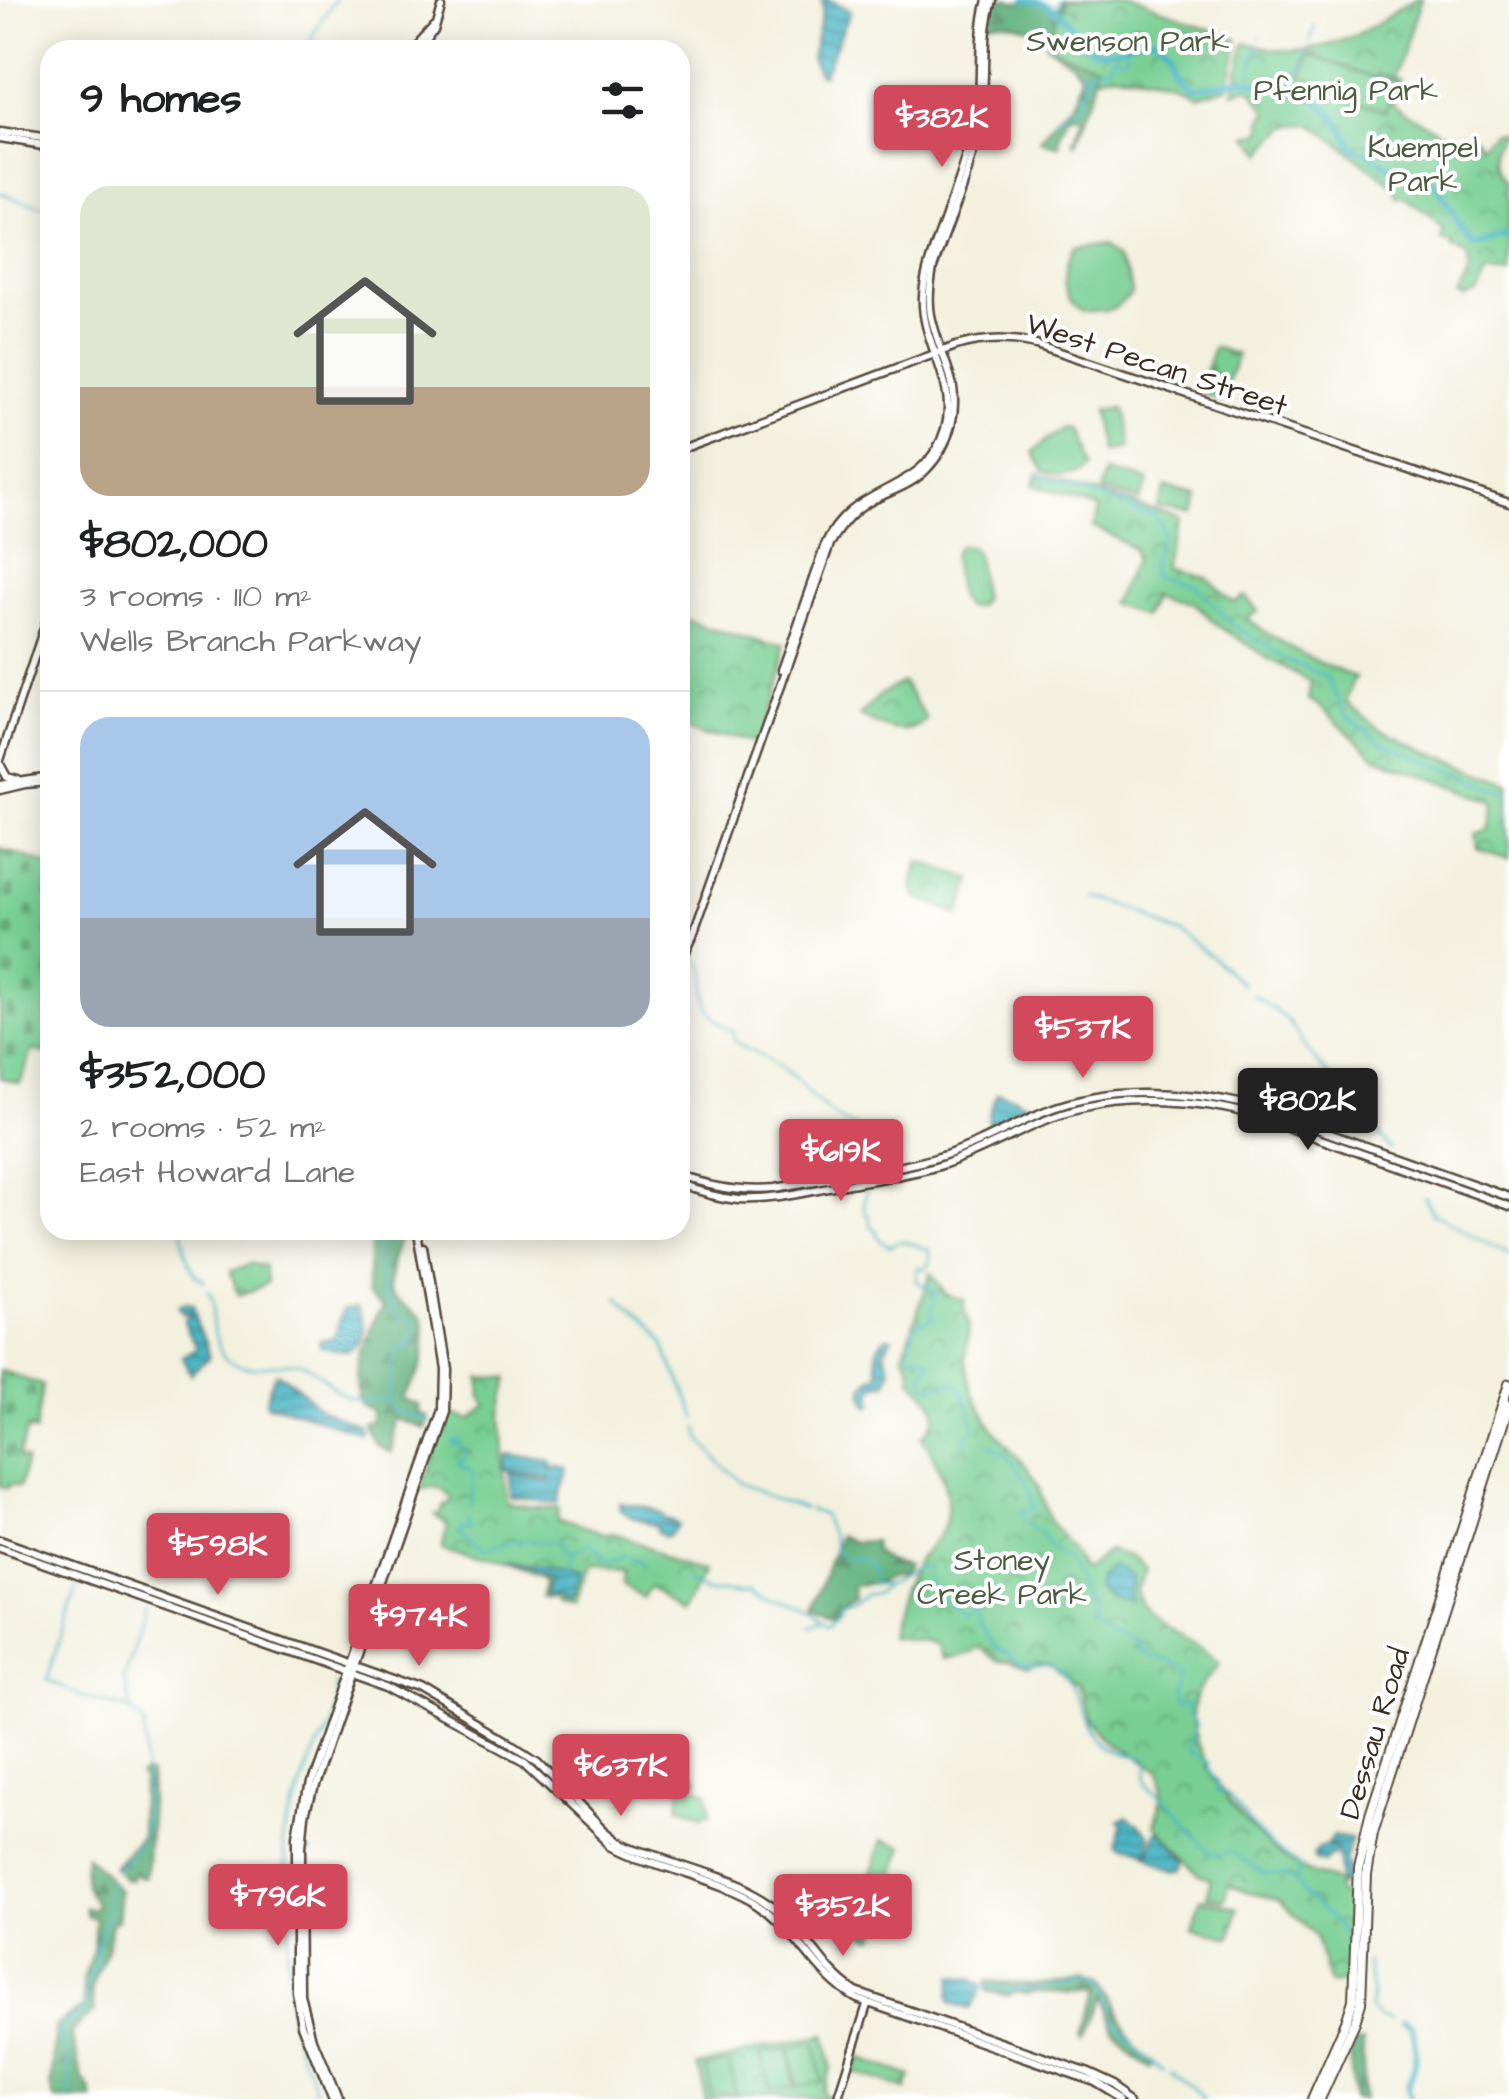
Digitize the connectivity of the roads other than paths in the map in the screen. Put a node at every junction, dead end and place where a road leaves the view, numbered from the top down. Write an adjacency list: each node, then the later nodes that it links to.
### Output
1 (442, 0): 3 (main road)
2 (988, 2): 9 (main road)
3 (434, 20): 4 (main road); 5 (main road)
4 (415, 40)
5 (423, 40)
6 (2, 134): 7 (main road); 8 (main road)
7 (40, 140)
8 (40, 141)
9 (939, 352): 10 (main road, West Pecan Street); 11 (main road, West Pecan Street); 18 (main road)
10 (690, 446)
11 (1509, 504)
12 (40, 640): 13 (main road)
13 (0, 762): 14 (main road)
14 (20, 780): 15 (main road); 17 (main road)
15 (40, 780)
16 (40, 782): 17 (main road)
17 (0, 790)
18 (710, 882): 19 (main road); 20 (main road)
19 (690, 930)
20 (690, 942)
21 (914, 1167): 24 (main road); 25 (main road); 26 (main road); 27 (main road)
22 (690, 1178): 24 (main road)
23 (690, 1187): 25 (main road)
24 (782, 1187): 25 (main road)
25 (721, 1196)
26 (1509, 1197)
27 (1509, 1206)
28 (419, 1240): 36 (main road)
29 (1509, 1384): 41 (main road, Dessau Road)
30 (1509, 1405): 41 (main road, Dessau Road)
31 (0, 1540): 33 (main road)
32 (0, 1548): 33 (main road)
33 (21, 1552): 34 (main road)
34 (293, 1648): 35 (main road); 36 (main road)
35 (332, 1666): 36 (main road); 38 (main road)
36 (351, 1668): 37 (main road); 38 (main road); 39 (main road)
37 (364, 1678): 38 (main road); 40 (main road)
38 (344, 1686): 44 (main road)
39 (483, 1725): 40 (main road); 42 (main road)
40 (478, 1734): 42 (main road)
41 (1359, 1929): 48 (main road, Dessau Road); 48 (main road, Dessau Road)
42 (871, 2002): 43 (main road); 45 (main road)
43 (932, 2023): 46 (main road); 47 (main road)
44 (335, 2099)
45 (840, 2099)
46 (1123, 2099)
47 (1134, 2099)
48 (1316, 2099)

